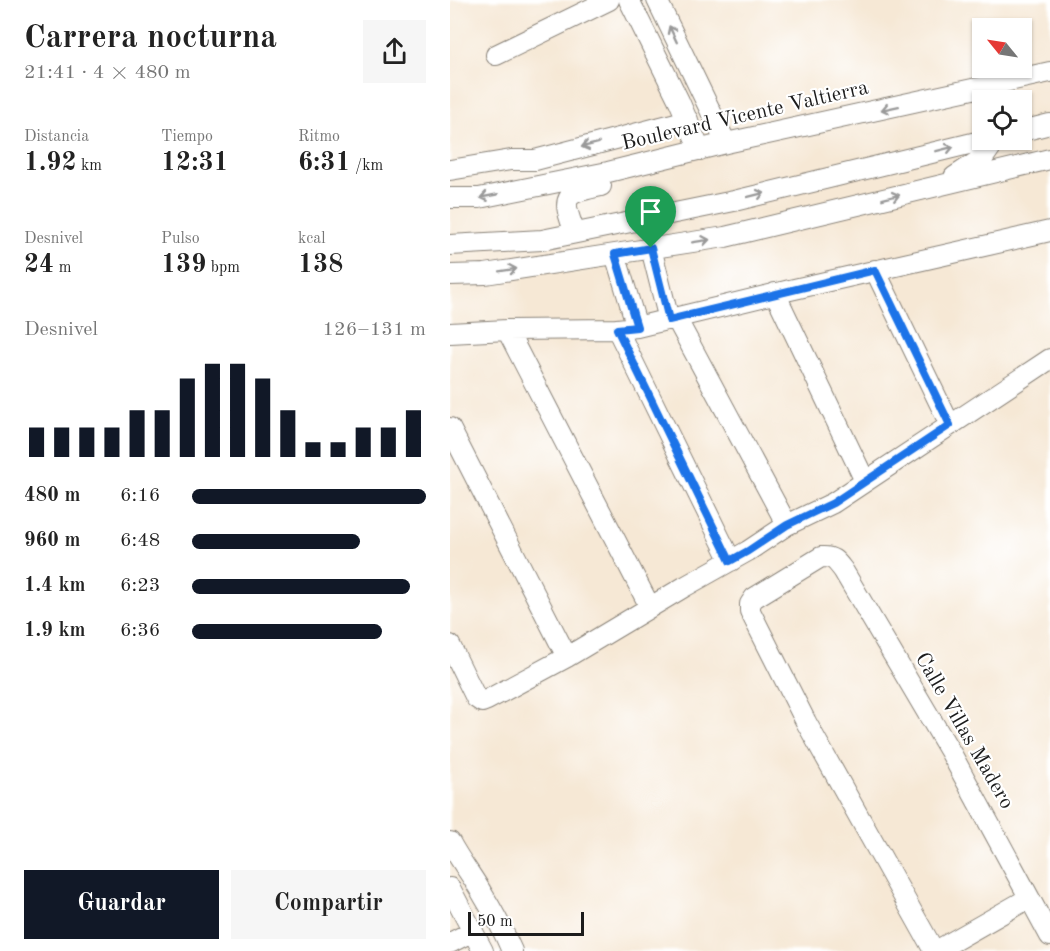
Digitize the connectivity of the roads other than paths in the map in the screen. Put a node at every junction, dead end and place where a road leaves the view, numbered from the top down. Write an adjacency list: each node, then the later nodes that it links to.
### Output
1 (609, 0): 4 (street)
2 (660, 1): 3 (street); 5 (street, one-way to 2)
3 (633, 7): 6 (street)
4 (496, 55)
5 (684, 57): 6 (street); 8 (street)
6 (663, 69): 9 (street)
7 (1050, 72): 13 (street, Boulevard Vicente Valtierra, one-way to 13)
8 (699, 91): 9 (street); 13 (street)
9 (679, 100): 10 (street)
10 (688, 120): 16 (street); 18 (street, one-way to 18)
11 (1050, 124): 12 (street)
12 (1032, 128)
13 (726, 143): 16 (street, Boulevard Vicente Valtierra)
14 (972, 143): 24 (street, one-way to 14)
15 (989, 150): 20 (street)
16 (691, 152): 21 (street, Boulevard Vicente Valtierra); 24 (street)
17 (1050, 159): 20 (street)
18 (498, 163): 19 (street); 21 (street)
19 (450, 170)
20 (944, 184): 26 (street, one-way to 20)
21 (540, 186): 22 (street, Boulevard Vicente Valtierra, one-way to 22)
22 (450, 198)
23 (1050, 231): 29 (street)
24 (575, 233): 25 (street)
25 (458, 244): 28 (street)
26 (651, 248): 27 (street); 32 (street)
27 (615, 254): 30 (street, one-way to 27); 33 (street)
28 (450, 265)
29 (875, 270): 31 (street); 38 (street)
30 (450, 275)
31 (775, 293): 32 (street); 40 (street)
32 (672, 319): 33 (street); 41 (street)
33 (637, 327): 34 (street)
34 (617, 329): 35 (street); 42 (street)
35 (507, 330): 36 (street); 43 (street)
36 (450, 333)
37 (1050, 359): 38 (street)
38 (950, 425): 40 (street)
39 (450, 428): 45 (street)
40 (866, 481): 41 (street)
41 (787, 525): 42 (street)
42 (730, 561): 43 (street)
43 (650, 607): 45 (street)
44 (450, 645): 45 (street)
45 (567, 657)
46 (450, 842): 53 (street)
47 (450, 888): 49 (street)
48 (1029, 898): 50 (street, Calle Villas Madero); 54 (street); 54 (street, Calle Villas Madero)
49 (473, 932): 51 (street); 52 (street)
50 (1050, 936)
51 (450, 943)
52 (483, 951)
53 (512, 951)
54 (935, 951)

